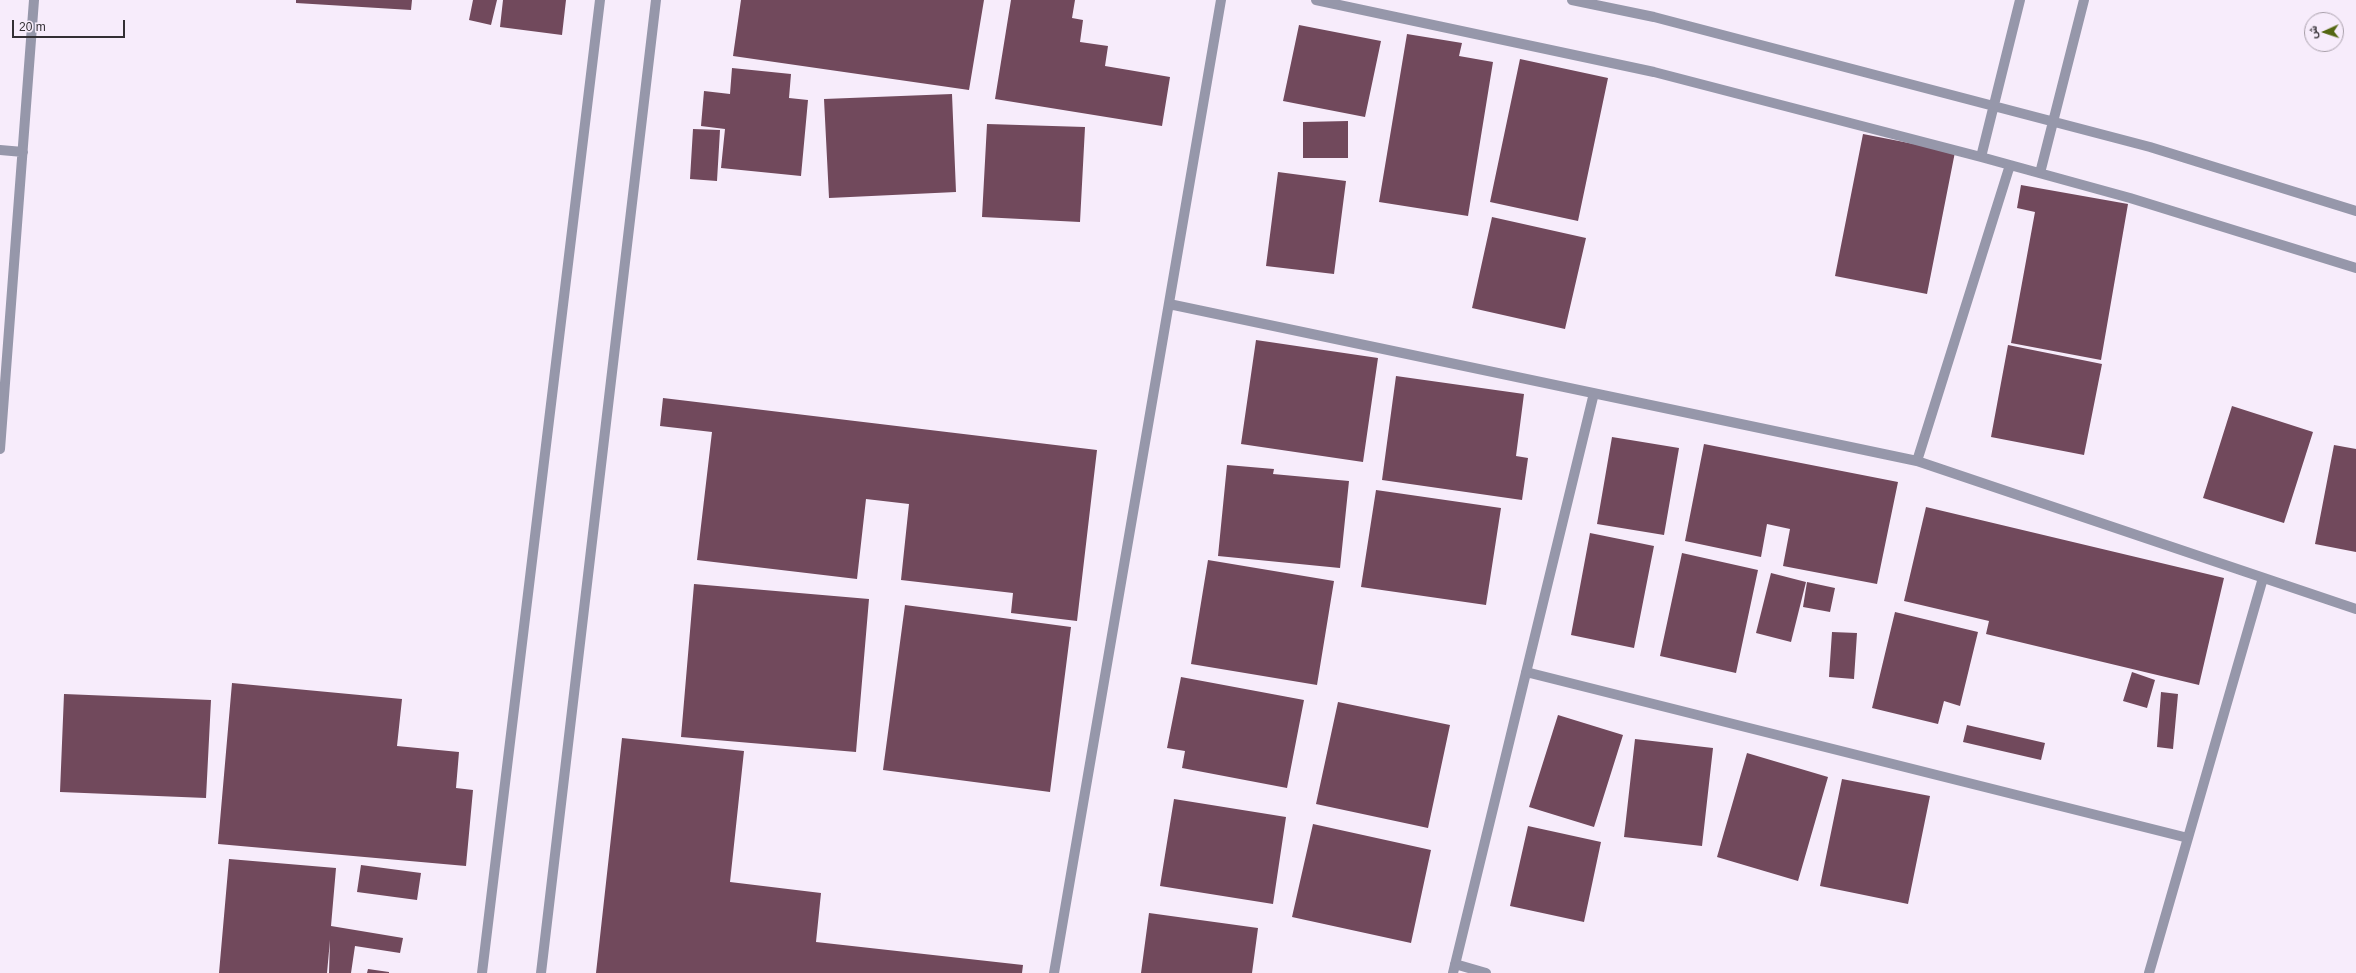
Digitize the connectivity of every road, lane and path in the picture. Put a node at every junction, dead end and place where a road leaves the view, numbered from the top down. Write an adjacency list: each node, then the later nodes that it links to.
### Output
1 (34, 0): 12 (street)
2 (600, 0): 27 (street)
3 (656, 0): 28 (street)
4 (1221, 0): 18 (street)
5 (1316, 0): 13 (street)
6 (1572, 0): 9 (street)
7 (2020, 0): 9 (street)
8 (2084, 0): 10 (street)
9 (1993, 106): 10 (street); 13 (street)
10 (2053, 122): 15 (street); 16 (street)
11 (0, 150): 12 (street)
12 (22, 152): 20 (street)
13 (1981, 157): 14 (street)
14 (2010, 165): 15 (street); 21 (street)
15 (2040, 173): 17 (street)
16 (2356, 211)
17 (2356, 268)
18 (1169, 304): 19 (street); 29 (street)
19 (1594, 393): 21 (street); 24 (street)
20 (0, 449)
21 (1917, 461): 22 (street)
22 (2263, 578): 23 (street); 25 (street)
23 (2356, 609)
24 (1526, 672): 25 (street); 26 (street)
25 (2188, 838): 31 (street)
26 (1454, 969): 30 (street)
27 (482, 973)
28 (541, 973)
29 (1054, 973)
30 (1486, 973)
31 (2149, 973)

